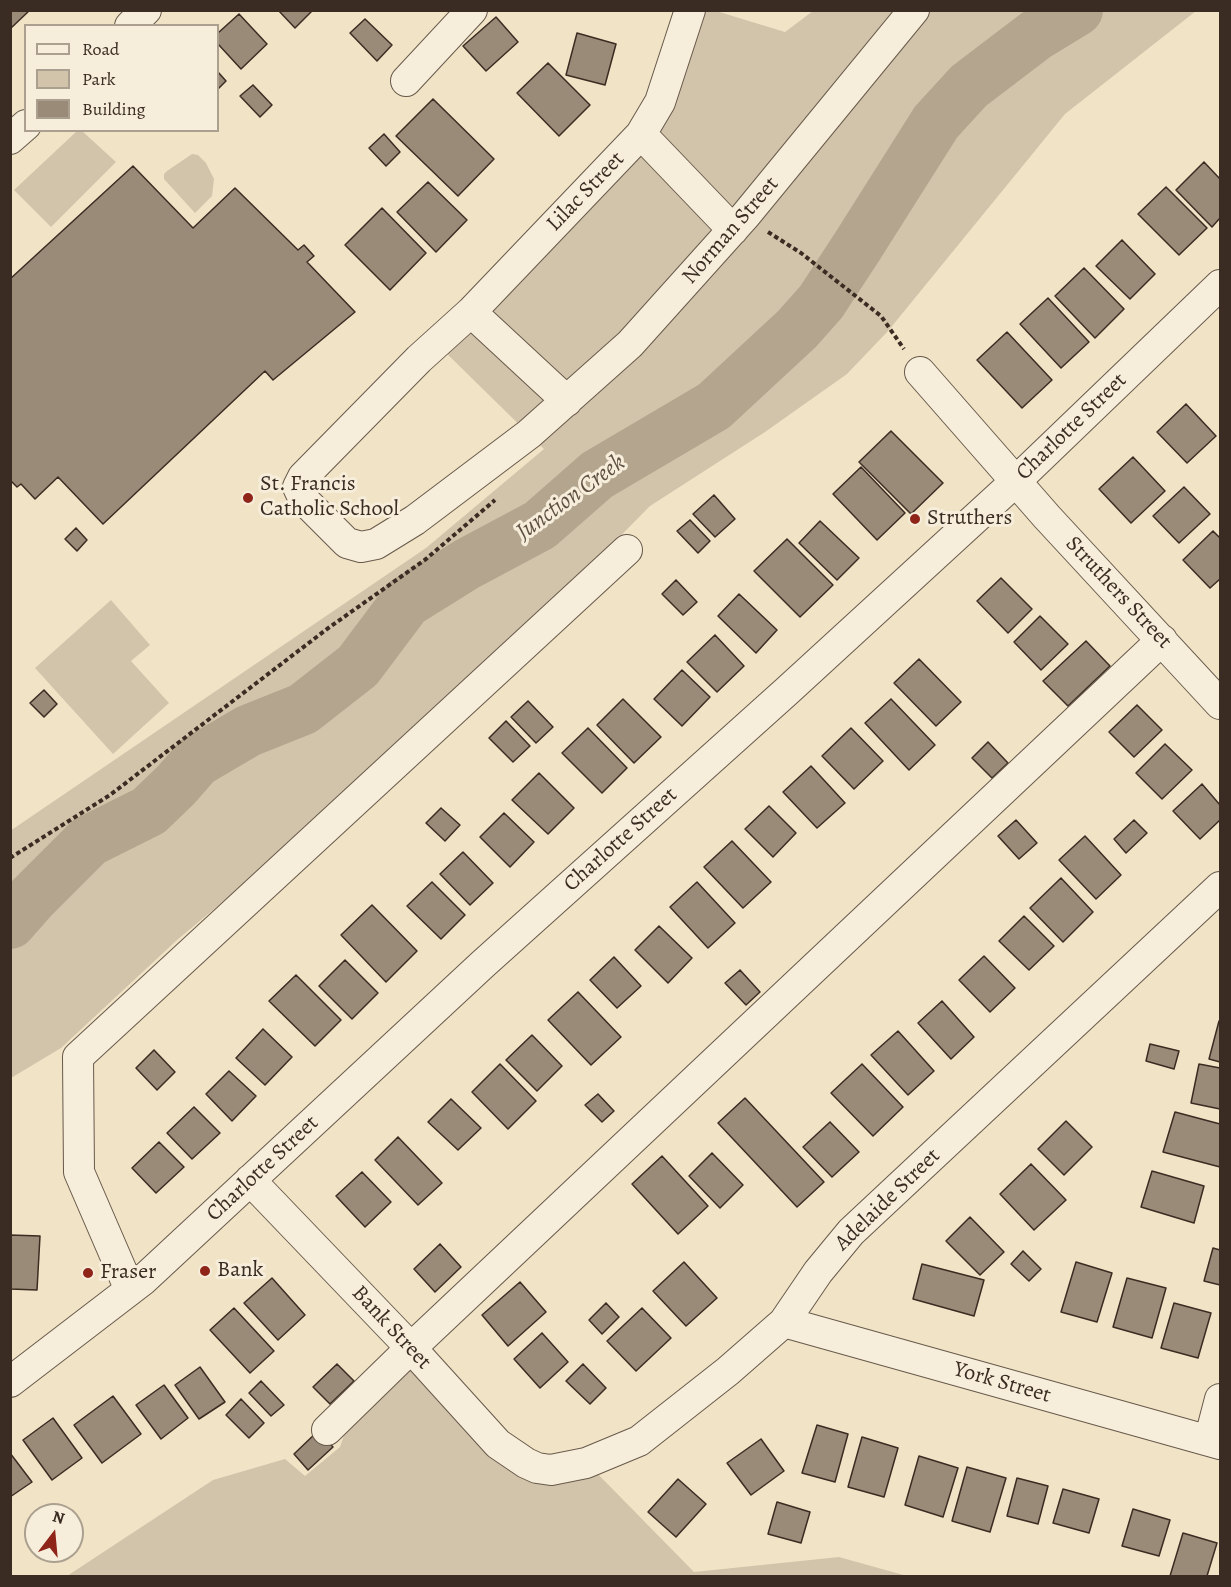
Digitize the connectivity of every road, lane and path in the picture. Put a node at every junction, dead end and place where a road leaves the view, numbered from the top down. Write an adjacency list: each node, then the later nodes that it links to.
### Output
1 (146, 10): 5 (street)
2 (472, 10): 6 (street)
3 (690, 10): 8 (street, Lilac Street)
4 (914, 10): 10 (street, Norman Street)
5 (132, 24)
6 (406, 81)
7 (24, 127): 9 (street)
8 (641, 134): 10 (street); 13 (street, Lilac Street)
9 (10, 139)
10 (733, 230): 15 (street, Norman Street)
11 (771, 234): 14 (path)
12 (1221, 285): 17 (street, Charlotte Street)
13 (471, 312): 15 (street); 16 (street, Lilac Street)
14 (920, 372): 17 (street, Struthers Street)
15 (567, 401): 16 (street, Norman Street)
16 (529, 434)
17 (1016, 481): 19 (street, Struthers Street); 22 (street, Charlotte Street)
18 (627, 550): 23 (street)
19 (1162, 640): 20 (street, Struthers Street); 25 (street)
20 (1221, 704)
21 (1221, 887): 24 (street, Adelaide Street)
22 (250, 1180): 23 (street, Charlotte Street); 25 (street, Bank Street)
23 (130, 1290): 26 (street, Charlotte Street)
24 (784, 1322): 29 (street, York Street); 30 (street, Adelaide Street)
25 (411, 1348): 28 (street); 30 (street, Bank Street)
26 (10, 1382)
27 (1221, 1399): 29 (street)
28 (327, 1430)
29 (1215, 1442)
30 (537, 1468)

